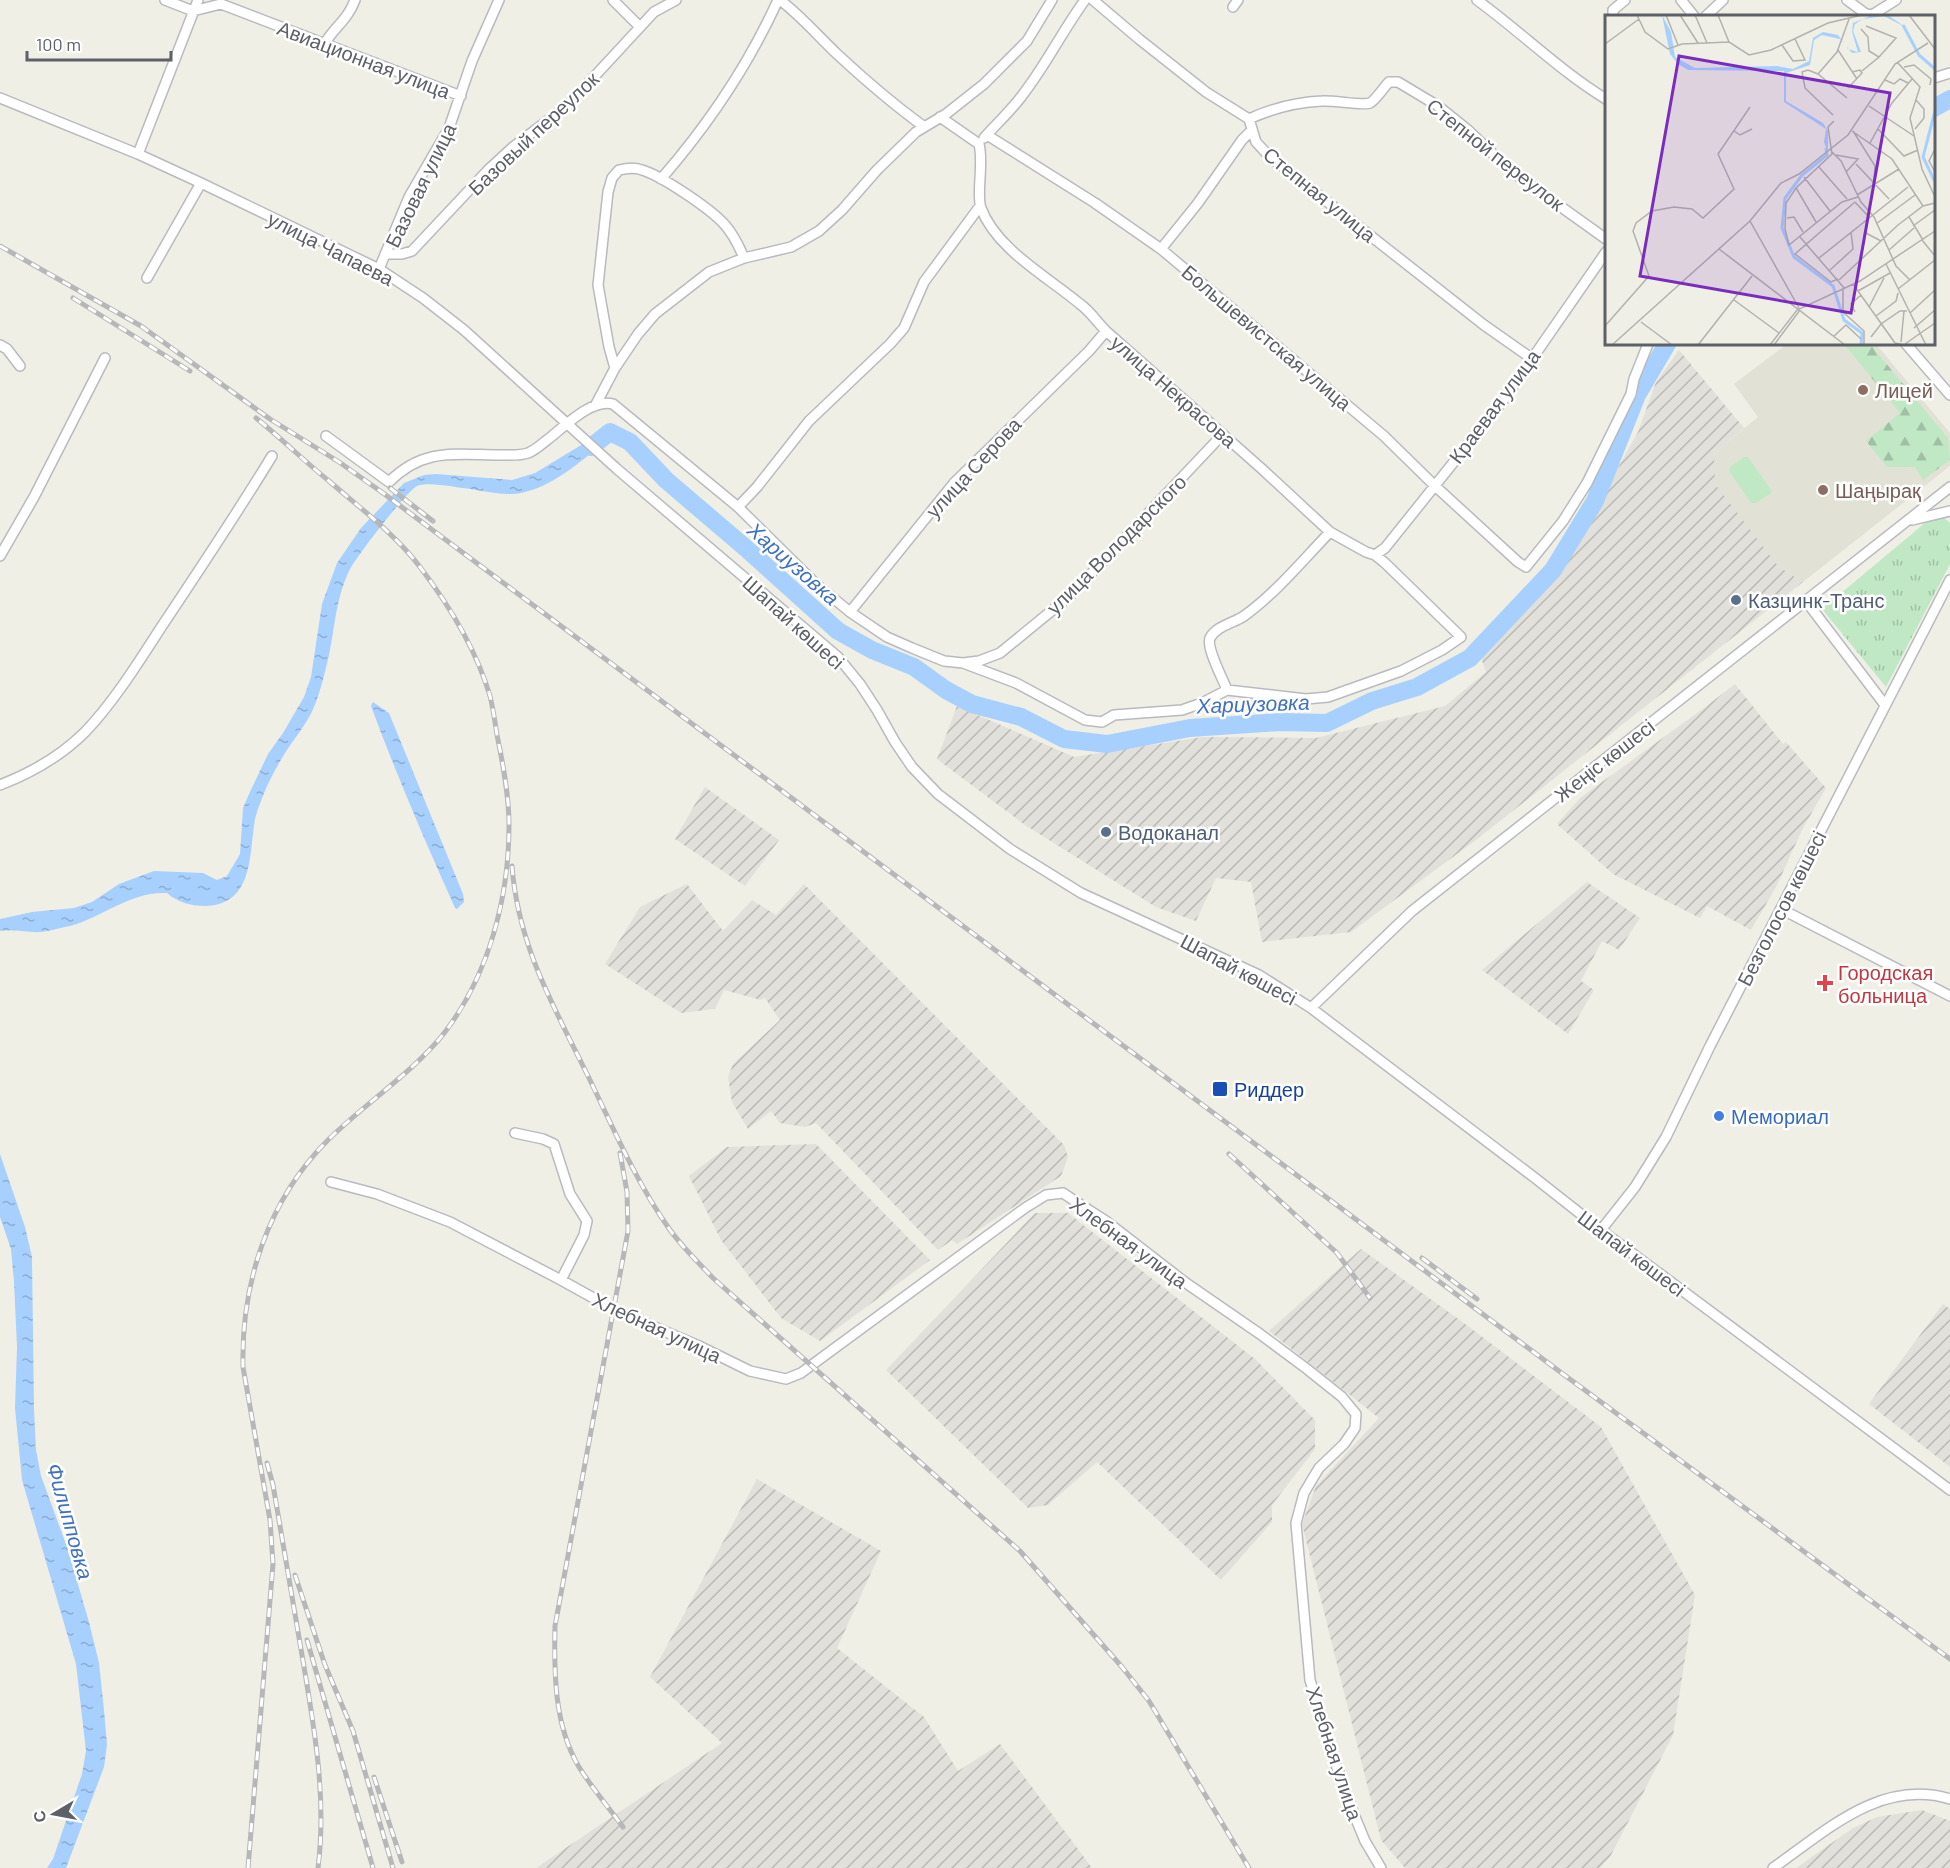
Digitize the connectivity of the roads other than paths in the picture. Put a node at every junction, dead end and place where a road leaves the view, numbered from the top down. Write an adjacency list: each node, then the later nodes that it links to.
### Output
1 (165, 0): 17 (street)
2 (198, 0): 17 (street)
3 (355, 0): 22 (street)
4 (499, 0): 25 (street, Базовая улица)
5 (613, 0): 21 (street)
6 (676, 0): 21 (street, Базовый переулок)
7 (779, 0): 30 (street); 35 (street)
8 (1052, 0): 28 (street)
9 (1085, 0): 32 (street)
10 (1093, 0): 29 (street)
11 (1477, 0): 27 (street)
12 (1625, 0): 18 (street)
13 (1681, 0): 19 (street)
14 (1722, 0): 20 (street)
15 (1847, 0): 16 (street)
16 (1896, 0)
17 (194, 11): 22 (street, Авиационная улица); 34 (street)
18 (1614, 15)
19 (1693, 15)
20 (1707, 15)
21 (639, 26): 41 (street, Базовый переулок)
22 (325, 43): 25 (street, Авиационная улица)
23 (1950, 74): 24 (street)
24 (1935, 78)
25 (461, 96): 41 (street, Базовая улица)
26 (0, 98): 34 (street, улица Чапаева)
27 (1605, 98)
28 (940, 117): 30 (street); 33 (street)
29 (1249, 119): 31 (street, Степная улица); 38 (street, Степной переулок)
30 (923, 126): 42 (street)
31 (1251, 131): 39 (street); 50 (street, Степная улица)
32 (987, 135): 33 (street); 39 (street, Большевистская улица)
33 (979, 144): 37 (street)
34 (138, 154): 36 (street, улица Чапаева)
35 (661, 179): 42 (street); 52 (street)
36 (201, 183): 43 (street, улица Чапаева); 44 (street)
37 (980, 206): 45 (street, улица Некрасова); 62 (street)
38 (1605, 238)
39 (1161, 249): 60 (street, Большевистская улица)
40 (1605, 253): 50 (street, Краевая улица)
41 (385, 254): 43 (street, Базовая улица)
42 (744, 258): 52 (street)
43 (379, 269): 55 (street, улица Чапаева)
44 (147, 278)
45 (1106, 331): 56 (street, улица Некрасова); 70 (street, улица Серова)
46 (0, 345): 51 (street)
47 (1648, 345): 60 (street, Большевистская улица)
48 (1907, 345): 53 (street)
49 (105, 358): 67 (street)
50 (1531, 358): 60 (street, Краевая улица)
51 (20, 366)
52 (615, 368): 54 (street)
53 (1950, 395)
54 (595, 406): 55 (street); 62 (street, улица Володарского)
55 (566, 423): 57 (street); 59 (street, улица Чапаева)
56 (1222, 434): 65 (street, улица Некрасова); 71 (street, улица Володарского)
57 (326, 436)
58 (272, 456): 74 (street)
59 (617, 469): 77 (street, Шапай көшесі)
60 (1434, 485): 66 (street, Краевая улица)
61 (1950, 487): 64 (street, Жеңіс көшесі)
62 (738, 507): 70 (street, улица Володарского)
63 (1950, 511): 64 (street, Жеңіс көшесі)
64 (1907, 522): 69 (street, Жеңіс көшесі)
65 (1330, 532): 66 (street, улица Некрасова); 72 (street)
66 (1375, 555): 72 (street, улица Некрасова)
67 (0, 556)
68 (1950, 579): 73 (street, Безголосов көшесі)
69 (1806, 602): 73 (street); 77 (street, Жеңіс көшесі)
70 (850, 612): 71 (street, улица Володарского)
71 (963, 663): 72 (street)
72 (1227, 690)
73 (1885, 705): 75 (street, Безголосов көшесі)
74 (0, 785)
75 (1781, 909): 76 (street); 80 (street, Безголосов көшесі)
76 (1950, 996)
77 (1311, 1008): 80 (street, Шапай көшесі)
78 (515, 1133): 81 (street)
79 (331, 1182): 81 (street, Хлебная улица)
80 (1601, 1230): 82 (street, Шапай көшесі)
81 (561, 1280): 84 (street, Хлебная улица)
82 (1950, 1490)
83 (1950, 1799): 85 (street)
84 (1381, 1868)
85 (1773, 1868)

